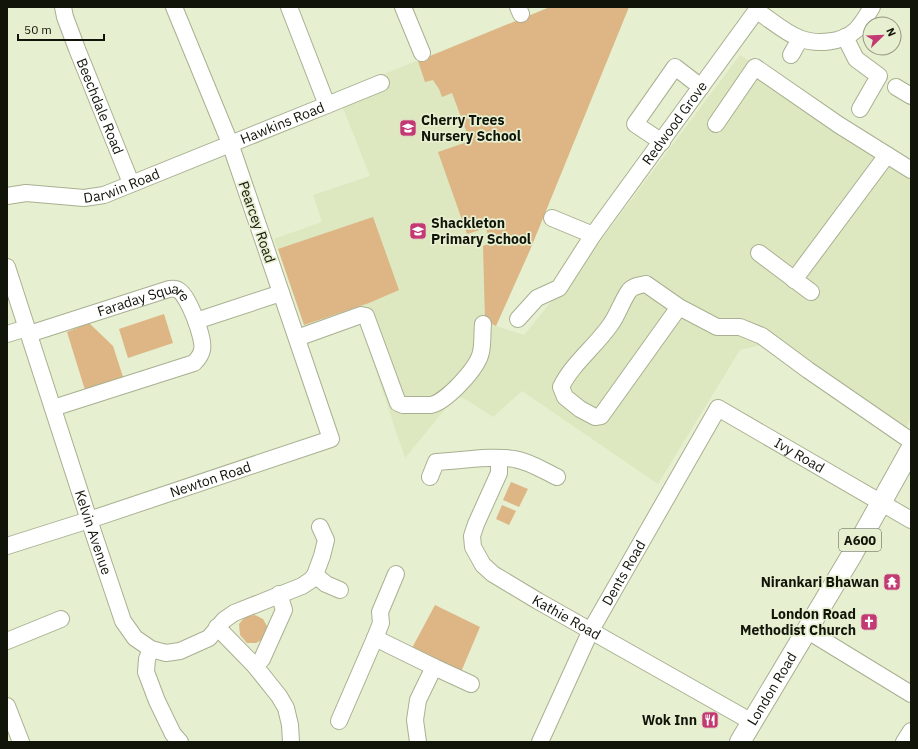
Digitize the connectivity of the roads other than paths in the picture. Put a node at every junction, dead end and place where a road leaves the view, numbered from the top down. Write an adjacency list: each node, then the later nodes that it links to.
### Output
1 (63, 7): 22 (street, Beechdale Road)
2 (174, 7): 19 (street, Pearcey Road)
3 (288, 7): 15 (street, Hawkins Road)
4 (403, 7): 9 (street)
5 (872, 7): 7 (street, Redwood Grove)
6 (758, 9): 8 (street, Redwood Grove); 13 (street, Redwood Grove)
7 (845, 37): 8 (street, Redwood Grove); 16 (street)
8 (800, 39): 10 (street)
9 (422, 53)
10 (791, 55)
11 (382, 83): 15 (street)
12 (896, 86): 14 (street)
13 (701, 87): 18 (street, Redwood Grove); 18 (street)
14 (911, 96)
15 (327, 104): 19 (street, Hawkins Road)
16 (860, 109)
17 (716, 124): 20 (street)
18 (662, 142): 25 (street, Redwood Grove)
19 (230, 143): 22 (street, Darwin Road); 30 (street, Pearcey Road)
20 (887, 155): 21 (street); 28 (street)
21 (911, 170)
22 (131, 183): 23 (street, Darwin Road)
23 (7, 196)
24 (552, 218): 25 (street)
25 (593, 236): 32 (street, Redwood Grove)
26 (758, 253): 28 (street)
27 (7, 267): 35 (street, Kelvin Avenue)
28 (794, 280): 29 (street)
29 (811, 292)
30 (274, 295): 33 (street); 37 (street, Pearcey Road)
31 (679, 306): 31 (street); 41 (street)
32 (518, 319)
33 (196, 321): 35 (street, Faraday Square); 38 (street, Faraday Square)
34 (483, 324): 37 (street)
35 (28, 331): 36 (street, Faraday Square); 38 (street, Kelvin Avenue)
36 (7, 334)
37 (297, 338): 40 (street, Pearcey Road)
38 (53, 408): 47 (street, Kelvin Avenue)
39 (718, 408): 46 (street, Ivy Road); 57 (street, Dents Road)
40 (331, 439): 47 (street, Newton Road)
41 (911, 441)
42 (911, 449): 46 (main road, London Road / A600)
43 (499, 458): 44 (street); 45 (street); 57 (street, Kathie Road)
44 (557, 477)
45 (430, 478)
46 (881, 503): 48 (street, Ivy Road); 58 (main road, London Road / A600)
47 (89, 520): 50 (street, Newton Road); 61 (street, Kelvin Avenue)
48 (911, 520)
49 (320, 527): 52 (street)
50 (7, 546)
51 (396, 574): 60 (street)
52 (315, 575): 53 (street); 54 (street, Kelvin Avenue)
53 (340, 590)
54 (279, 594): 56 (street, Kelvin Avenue); 62 (street)
55 (61, 619): 59 (street)
56 (217, 627): 61 (street, Kelvin Avenue); 62 (street)
57 (591, 630): 68 (street, Kathie Road); 74 (street, Dents Road)
58 (808, 631): 65 (street); 68 (main road, London Road / A600)
59 (7, 641)
60 (373, 644): 63 (street); 67 (street)
61 (151, 649): 71 (street)
62 (254, 666): 72 (street)
63 (434, 667): 64 (street); 73 (street)
64 (470, 684)
65 (911, 694)
66 (7, 706): 70 (street)
67 (339, 722)
68 (752, 722): 75 (main road, London Road / A600)
69 (911, 731): 76 (street)
70 (21, 742)
71 (180, 742)
72 (291, 742)
73 (418, 742)
74 (540, 742)
75 (740, 742)
76 (904, 742)

